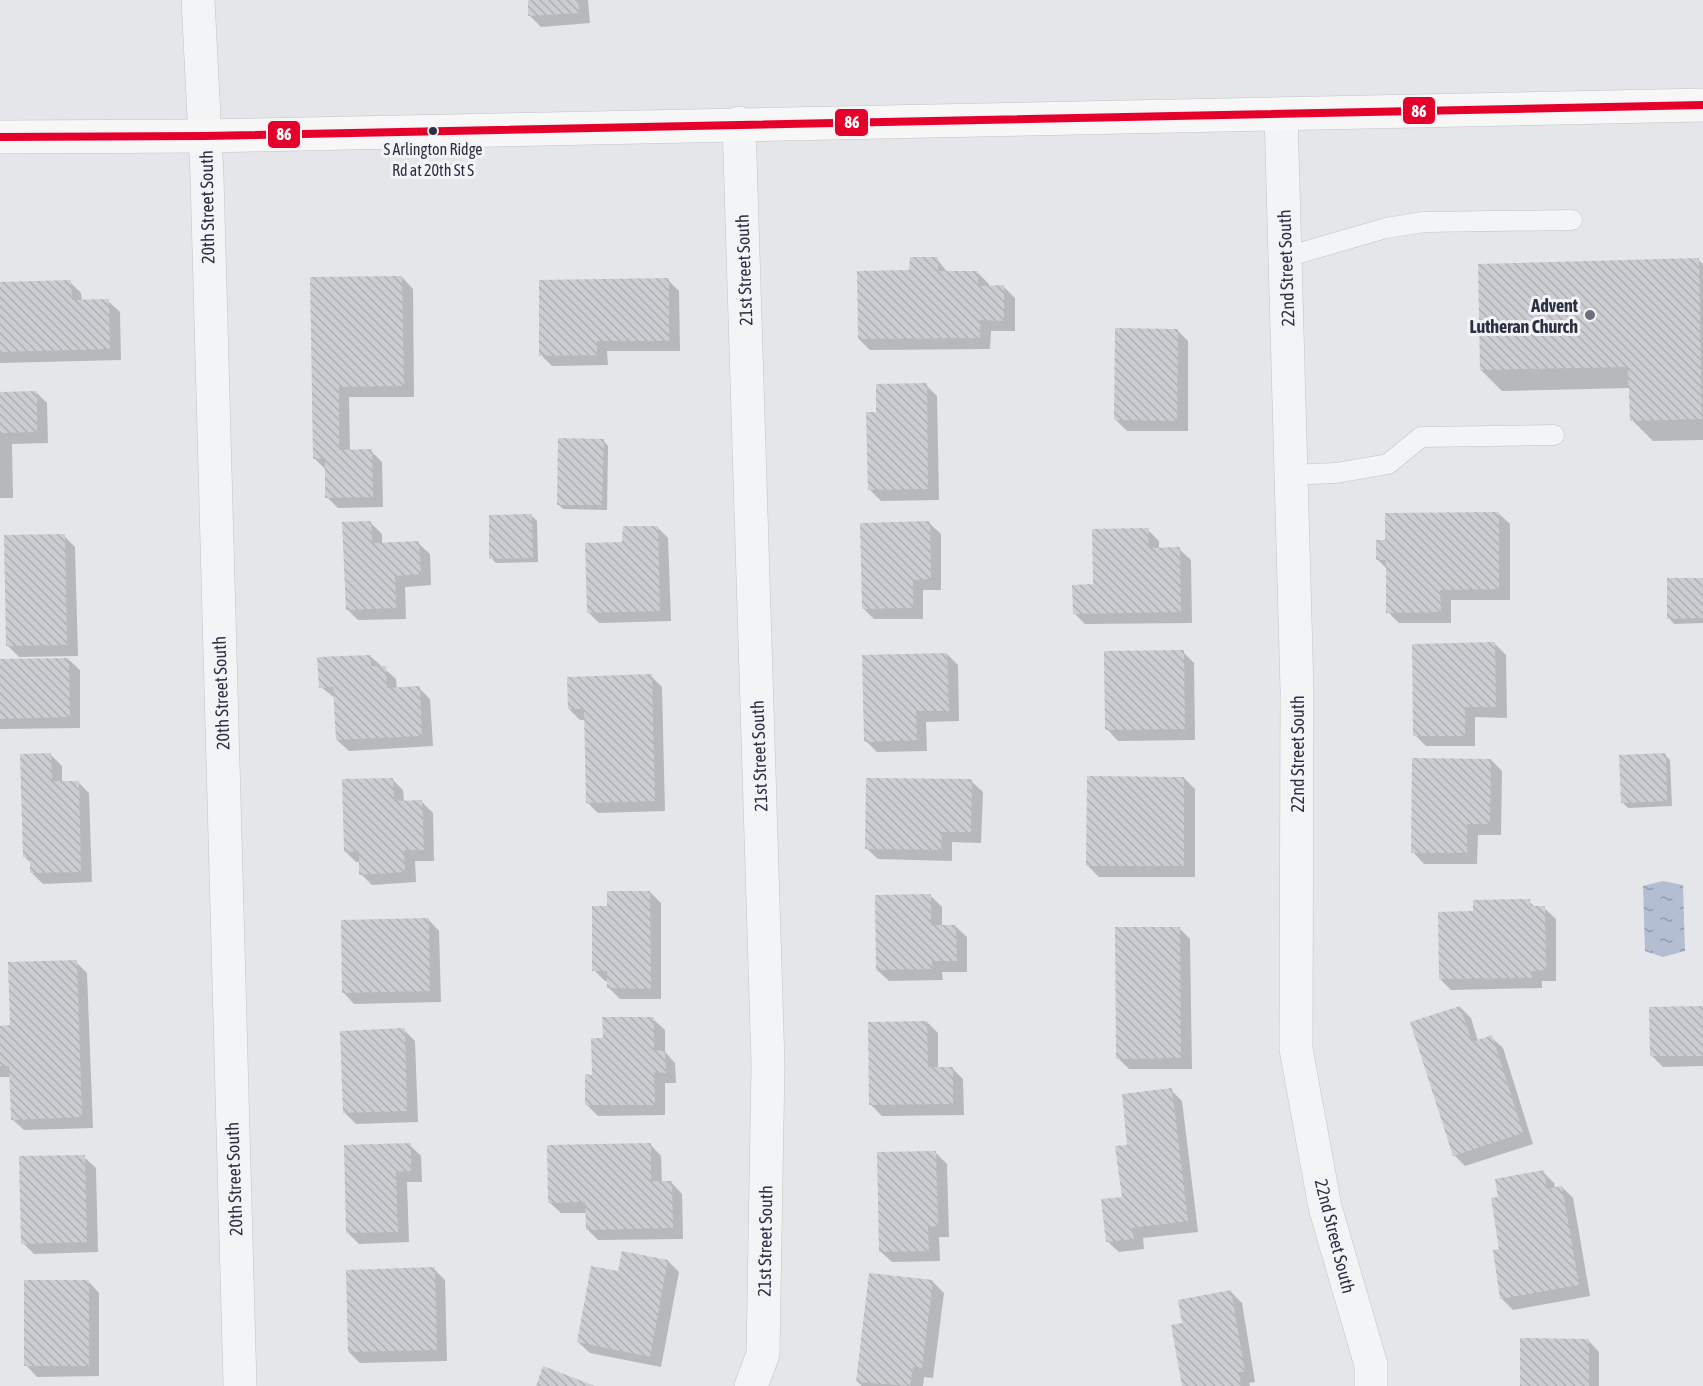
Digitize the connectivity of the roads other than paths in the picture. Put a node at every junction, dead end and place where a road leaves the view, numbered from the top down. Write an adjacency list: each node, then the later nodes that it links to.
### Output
1 (198, 0): 5 (street, 20th Street South)
2 (1703, 105): 3 (main road)
3 (1281, 114): 4 (main road); 8 (street, 22nd Street South)
4 (739, 123): 5 (main road); 12 (street, 21st Street South)
5 (205, 136): 6 (main road); 11 (street, 20th Street South)
6 (0, 137)
7 (1572, 220): 8 (lane)
8 (1286, 257): 10 (street, 22nd Street South)
9 (1554, 435): 10 (lane)
10 (1292, 475): 13 (street, 22nd Street South)
11 (240, 1386)
12 (751, 1386)
13 (1371, 1386)

